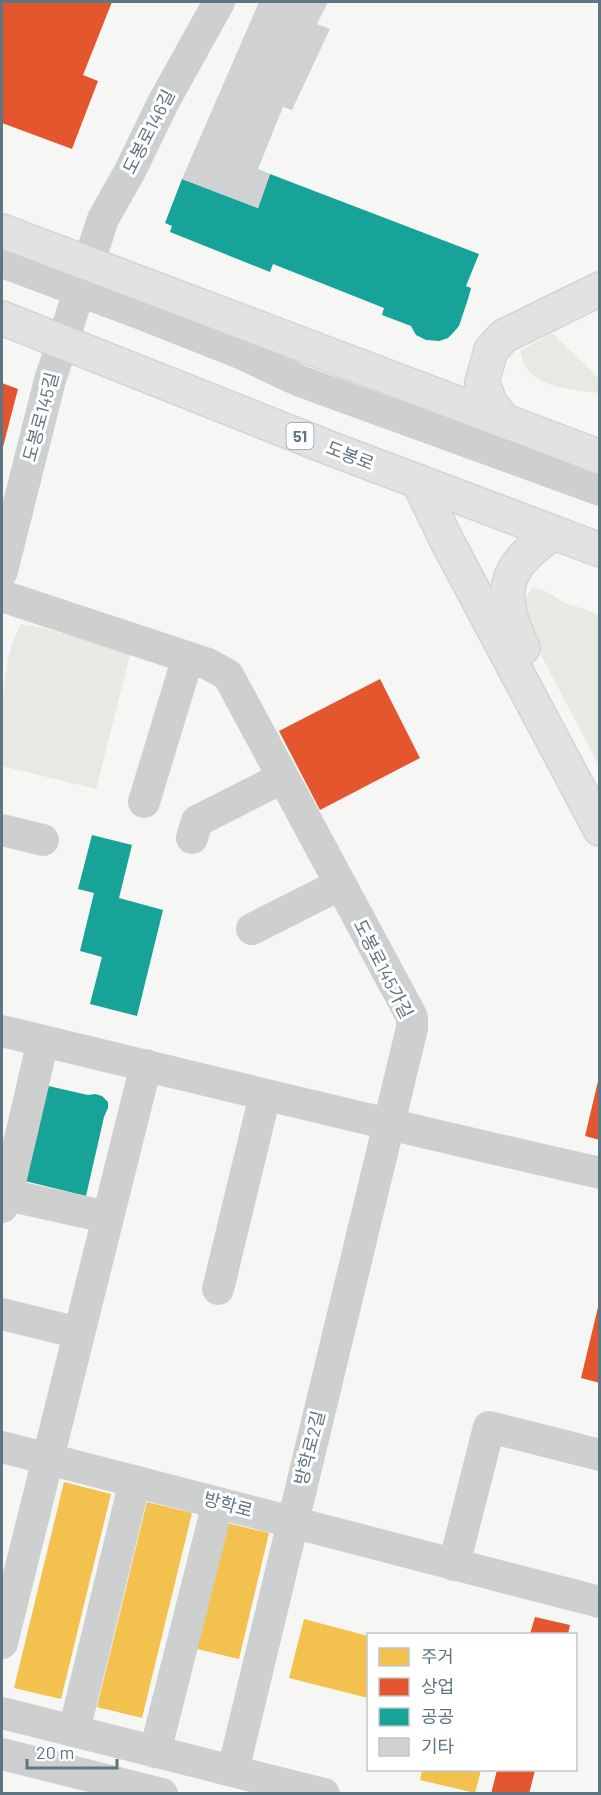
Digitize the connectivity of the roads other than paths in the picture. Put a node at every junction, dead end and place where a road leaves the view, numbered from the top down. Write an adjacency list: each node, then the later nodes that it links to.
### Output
1 (219, 2): 5 (street, 도봉로146길)
2 (2, 231): 5 (main road)
3 (2, 261): 5 (street)
4 (2, 280): 5 (street)
5 (79, 287): 8 (street, 도봉로145길); 9 (main road); 12 (street); 13 (street)
6 (600, 289): 9 (main road)
7 (2, 318): 8 (main road, 도봉로 / 51)
8 (63, 342): 11 (main road, 도봉로 / 51); 16 (street, 도봉로145길)
9 (504, 421): 10 (main road)
10 (600, 457)
11 (418, 481): 14 (main road, 도봉로 / 51); 22 (main road)
12 (600, 490)
13 (600, 504)
14 (554, 533): 15 (main road, 도봉로 / 51); 20 (main road)
15 (600, 550)
16 (2, 571)
17 (2, 596): 18 (street, 도봉로145가길)
18 (188, 657): 19 (street, 도봉로145가길); 21 (street)
19 (282, 778): 24 (street); 26 (street, 도봉로145가길)
20 (600, 799)
21 (144, 802)
22 (600, 829)
23 (2, 830): 25 (street)
24 (192, 838)
25 (43, 840)
26 (339, 885): 27 (street); 32 (street, 도봉로145가길)
27 (252, 929)
28 (2, 1031): 29 (street)
29 (43, 1041): 30 (street); 34 (street)
30 (146, 1065): 31 (street); 35 (street)
31 (265, 1095): 32 (street); 36 (street)
32 (387, 1126): 33 (street); 44 (street, 방학로2길)
33 (600, 1173)
34 (4, 1201): 35 (street)
35 (107, 1217): 38 (street)
36 (218, 1289)
37 (2, 1314): 38 (street)
38 (79, 1333): 41 (street)
39 (2, 1447): 41 (street, 방학로)
40 (600, 1455): 45 (street)
41 (48, 1458): 42 (street, 방학로); 47 (street)
42 (135, 1481): 43 (street, 방학로); 49 (street)
43 (218, 1503): 44 (street, 방학로); 50 (street)
44 (292, 1522): 45 (street, 방학로); 52 (street, 방학로2길)
45 (454, 1565): 46 (street, 방학로)
46 (600, 1602)
47 (2, 1643)
48 (2, 1713): 49 (street)
49 (74, 1731): 50 (street)
50 (155, 1752): 52 (street)
51 (2, 1754): 53 (street)
52 (233, 1771): 54 (street)
53 (162, 1794)
54 (324, 1794)

